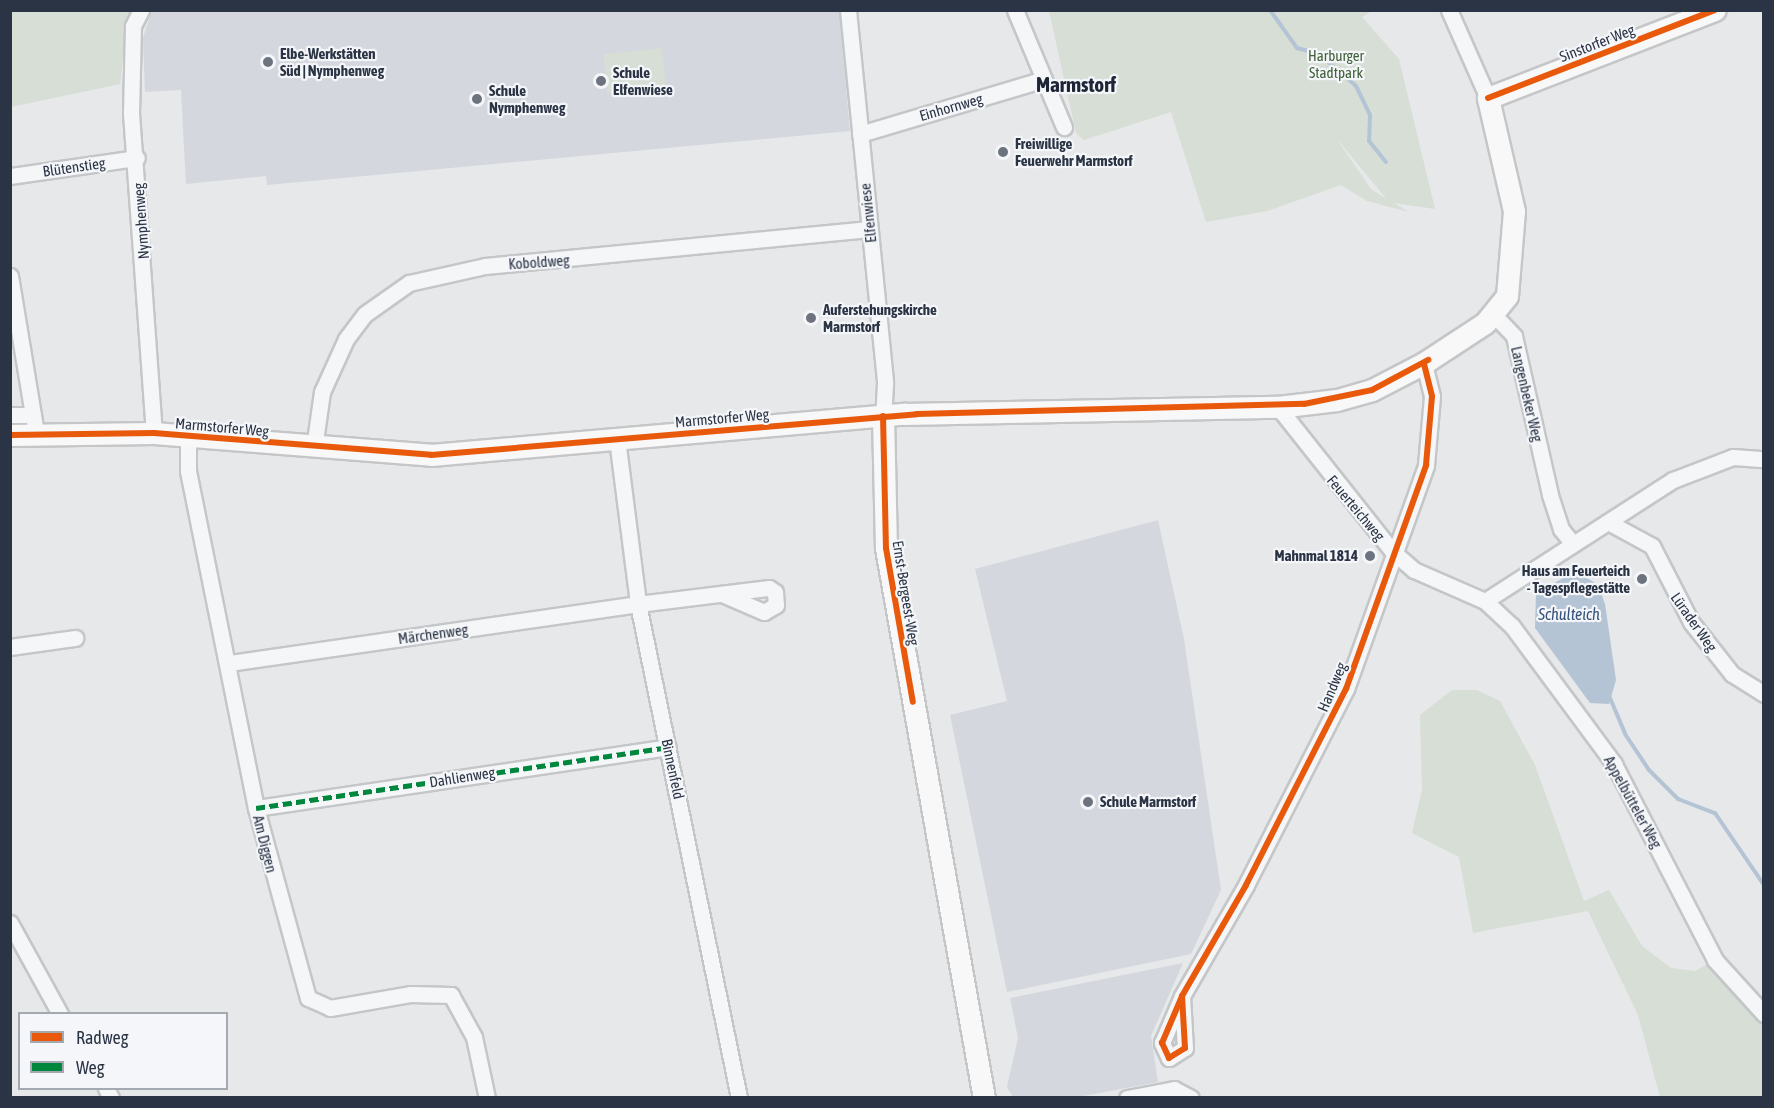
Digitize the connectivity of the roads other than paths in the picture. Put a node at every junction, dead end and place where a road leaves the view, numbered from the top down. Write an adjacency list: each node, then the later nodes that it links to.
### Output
1 (141, 10): 10 (street, Nymphenweg)
2 (848, 10): 9 (street, Elfenwiese)
3 (1015, 10): 6 (street)
4 (1449, 10): 7 (street)
5 (1715, 10): 7 (street, Sinstorfer Weg)
6 (1041, 80): 8 (street); 9 (street, Einhornweg)
7 (1488, 98): 14 (street)
8 (1064, 127)
9 (860, 134): 12 (street, Elfenwiese)
10 (137, 158): 11 (street, Blütenstieg); 20 (street, Nymphenweg)
11 (10, 176)
12 (869, 229): 18 (street, Elfenwiese); 24 (street, Koboldweg)
13 (10, 276): 19 (street)
14 (1494, 315): 15 (street, Marmstorfer Weg); 27 (street, Langenbeker Weg)
15 (1424, 363): 16 (street, Marmstorfer Weg); 28 (street, Handweg)
16 (1278, 407): 18 (street, Marmstorfer Weg); 28 (street, Feuerteichweg)
17 (10, 415): 19 (street, Marmstorfer Weg)
18 (883, 416): 23 (street, Marmstorfer Weg); 45 (street, Ernst-Bergeest-Weg)
19 (34, 424): 20 (street, Marmstorfer Weg); 21 (street, Marmstorfer Weg)
20 (154, 433): 22 (street, Marmstorfer Weg)
21 (10, 435)
22 (188, 435): 24 (street, Marmstorfer Weg); 34 (street, Am Diggen)
23 (617, 439): 24 (street, Marmstorfer Weg); 31 (street, Binnenfeld)
24 (314, 448)
25 (1764, 459): 26 (street)
26 (1608, 522): 27 (street); 35 (street, Lürader Weg)
27 (1573, 544): 30 (street)
28 (1392, 551): 30 (street, Feuerteichweg); 39 (street, Handweg)
29 (722, 594): 31 (street, Märchenweg)
30 (1485, 601): 41 (street, Appelbütteler Weg)
31 (638, 604): 34 (street, Märchenweg); 36 (street, Binnenfeld)
32 (75, 638): 33 (street)
33 (10, 647)
34 (229, 663): 37 (street, Am Diggen)
35 (1764, 694)
36 (668, 747): 37 (street, Dahlienweg); 44 (street, Binnenfeld)
37 (256, 808): 43 (street, Am Diggen)
38 (10, 923): 40 (street)
39 (1182, 996)
40 (59, 1012)
41 (1764, 1014)
42 (1189, 1096): 46 (street)
43 (488, 1098)
44 (739, 1098)
45 (984, 1098)
46 (1127, 1098)

